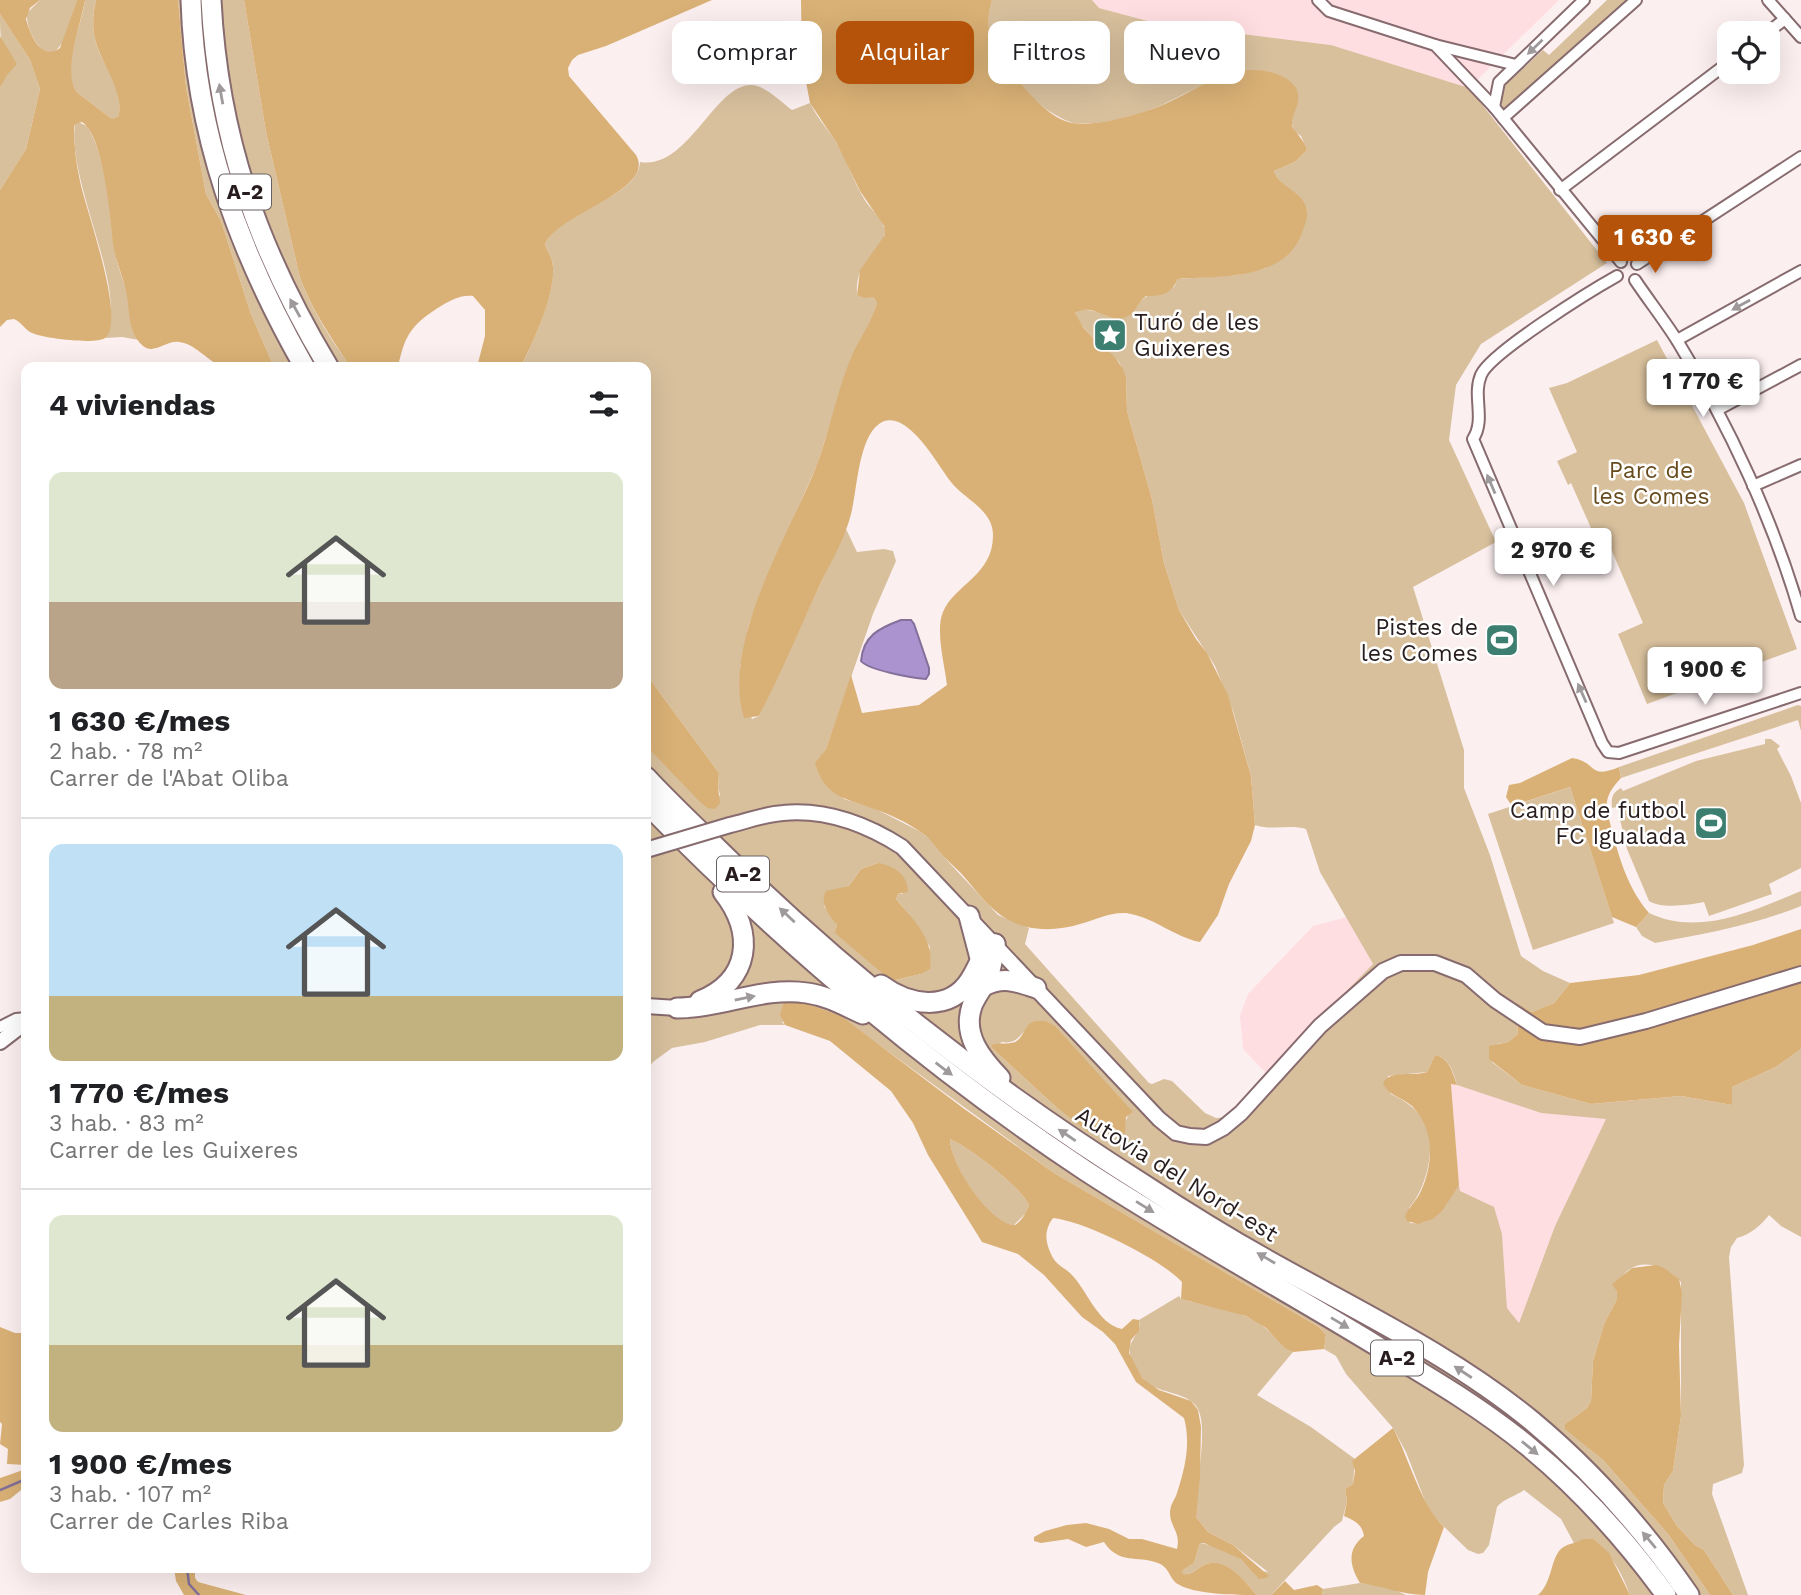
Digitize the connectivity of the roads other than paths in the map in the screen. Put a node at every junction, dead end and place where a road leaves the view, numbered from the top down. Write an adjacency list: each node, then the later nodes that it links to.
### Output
1 (191, 0): 23 (highway, A-2)
2 (211, 0): 24 (highway, A-2, one-way to 2)
3 (1318, 0): 10 (street)
4 (1584, 0): 11 (street, one-way to 11)
5 (1636, 0): 14 (street)
6 (1768, 0): 7 (street)
7 (1785, 19): 8 (street); 9 (street)
8 (1780, 23)
9 (1801, 37)
10 (1435, 45): 11 (street); 13 (street)
11 (1517, 65): 13 (street)
12 (1717, 71): 16 (street)
13 (1494, 107): 14 (street)
14 (1503, 118): 16 (street)
15 (1801, 157): 18 (street)
16 (1560, 190): 17 (street)
17 (1621, 262): 18 (street); 20 (street)
18 (1637, 264): 21 (street)
19 (1801, 271): 22 (street, one-way to 22)
20 (1617, 276): 21 (street); 31 (street, one-way to 20)
21 (1635, 280): 22 (street)
22 (1677, 340): 26 (street)
23 (302, 362)
24 (326, 362)
25 (1801, 365): 26 (street)
26 (1717, 410): 28 (street)
27 (1801, 465): 28 (street)
28 (1752, 486): 29 (street)
29 (1796, 578): 30 (street)
30 (1801, 616)
31 (1801, 692)
32 (651, 782): 39 (highway, Autovia del Nord-est / A-2, one-way to 32)
33 (651, 808): 35 (highway, Autovia del Nord-est / A-2)
34 (651, 849): 36 (street, bridge)
35 (703, 862): 44 (highway); 48 (highway, Autovia del Nord-est / A-2)
36 (969, 916): 37 (street); 38 (highway)
37 (995, 944): 38 (highway); 41 (highway); 42 (street)
38 (980, 958): 39 (highway)
39 (838, 961): 50 (highway, Autovia del Nord-est / A-2)
40 (1801, 974): 42 (street)
41 (982, 987): 42 (highway); 50 (highway)
42 (1035, 988)
43 (651, 1006): 44 (street)
44 (677, 1008): 48 (highway, one-way to 48)
45 (21, 1019): 47 (street)
46 (21, 1024): 49 (street)
47 (0, 1027)
48 (890, 1027): 51 (highway, Autovia del Nord-est / A-2, one-way to 51)
49 (0, 1042)
50 (1018, 1101): 52 (highway, Autovia del Nord-est / A-2, one-way to 50)
51 (1666, 1595)
52 (1689, 1595)

